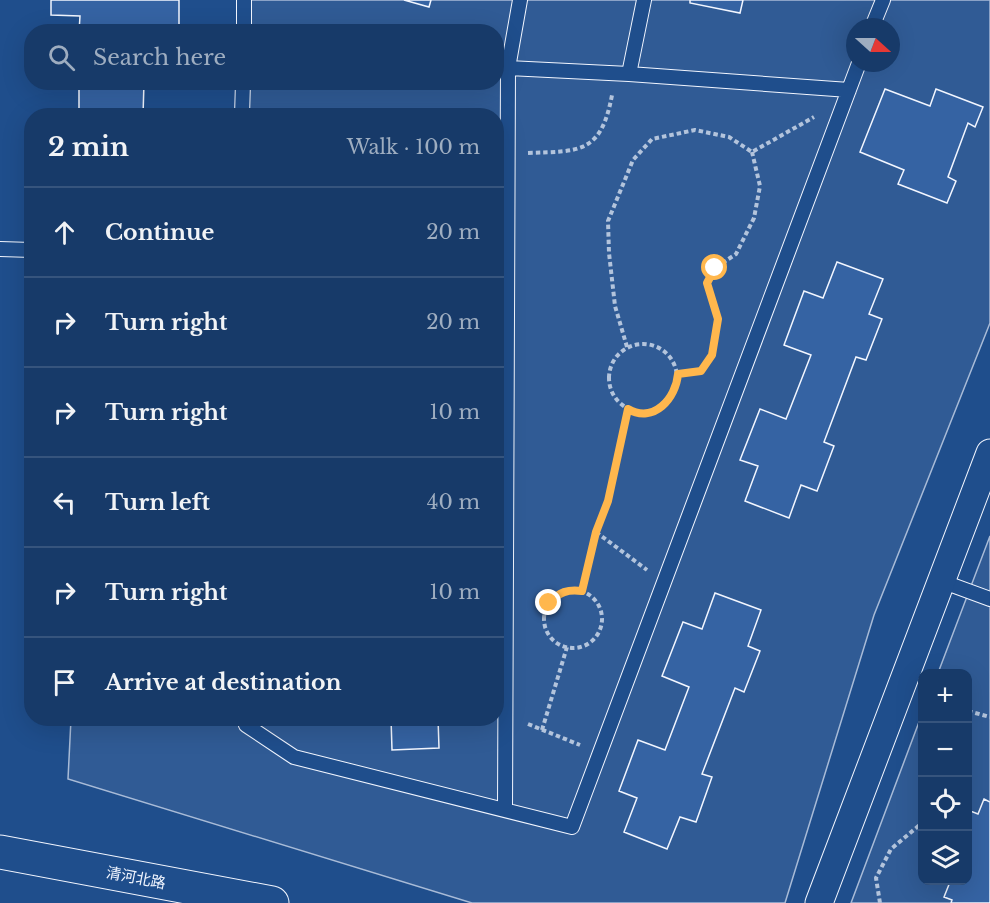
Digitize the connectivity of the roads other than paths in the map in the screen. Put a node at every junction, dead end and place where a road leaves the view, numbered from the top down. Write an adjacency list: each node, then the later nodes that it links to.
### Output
1 (244, 0): 6 (lane)
2 (520, 0): 7 (lane)
3 (644, 0): 10 (lane)
4 (882, 0): 5 (lane)
5 (875, 18)
6 (244, 24)
7 (504, 60)
8 (504, 68): 10 (lane)
9 (856, 72): 13 (lane)
10 (622, 74): 13 (lane)
11 (243, 90): 14 (lane)
12 (503, 90): 17 (lane)
13 (847, 95): 23 (lane)
14 (242, 108)
15 (0, 249): 16 (lane)
16 (24, 250)
17 (504, 331)
18 (990, 453): 19 (street)
19 (941, 581): 20 (lane); 26 (street)
20 (990, 599)
21 (504, 627): 23 (lane)
22 (247, 726): 23 (lane)
23 (505, 810)
24 (0, 852): 25 (main road, 清河北路)
25 (272, 903)
26 (819, 903)

